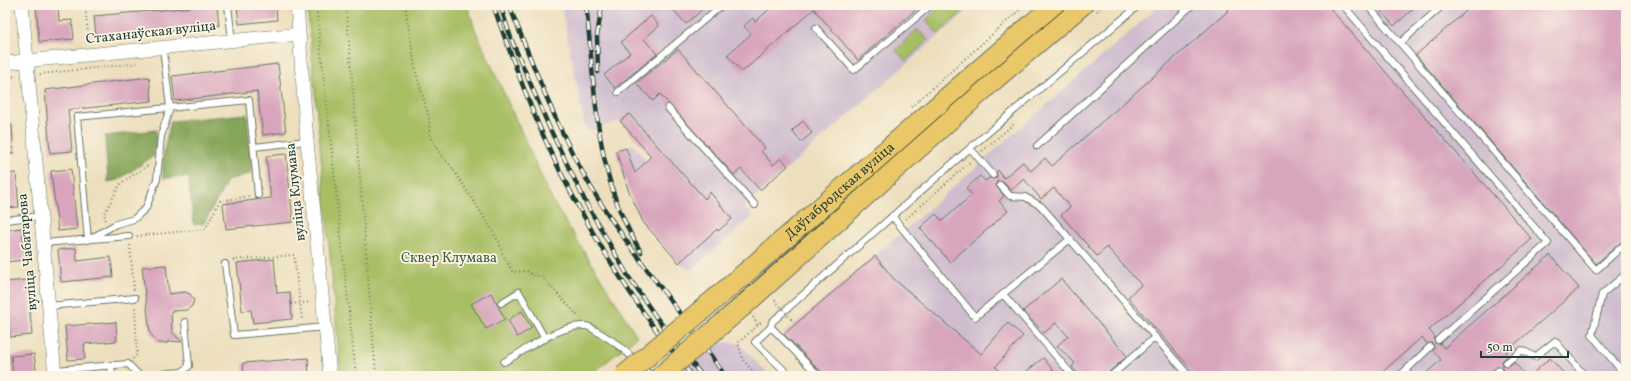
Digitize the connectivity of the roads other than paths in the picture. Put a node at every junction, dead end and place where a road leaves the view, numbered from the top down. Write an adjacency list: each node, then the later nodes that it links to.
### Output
1 (22, 5): 18 (street, вуліца Чабатарова)
2 (228, 5): 15 (lane)
3 (297, 5): 14 (street, вуліца Клумава)
4 (722, 5): 20 (lane)
5 (931, 5): 13 (lane)
6 (1054, 5): 59 (main road, Даўгабродская вуліца, bridge)
7 (1082, 5): 61 (main road, Даўгабродская вуліца, bridge)
8 (1139, 5): 26 (lane)
9 (1192, 5): 24 (lane)
10 (1343, 5): 50 (lane)
11 (1367, 5): 16 (lane)
12 (1443, 5): 16 (lane)
13 (816, 28)
14 (299, 34): 15 (street, Стаханаўская вуліца); 23 (street, вуліца Клумава)
15 (232, 41): 17 (street, Стаханаўская вуліца)
16 (1400, 43): 38 (lane)
17 (164, 48): 18 (street, Стаханаўская вуліца); 21 (lane)
18 (27, 61): 19 (street, Стаханаўская вуліца); 31 (street, вуліца Чабатарова)
19 (5, 63)
20 (618, 92)
21 (170, 108): 25 (lane); 36 (lane); 36 (lane)
22 (668, 108): 30 (lane)
23 (307, 142): 25 (lane); 46 (street, вуліца Клумава)
24 (1037, 146)
25 (254, 147): 29 (lane)
26 (970, 148): 27 (lane); 32 (lane)
27 (993, 175)
28 (1000, 185): 35 (lane)
29 (258, 195)
30 (755, 205)
31 (41, 216): 33 (lane); 37 (street, вуліца Чабатарова)
32 (892, 216): 41 (lane); 47 (lane)
33 (5, 220)
34 (129, 236): 36 (lane)
35 (1070, 239): 41 (lane); 48 (lane)
36 (88, 240): 37 (lane)
37 (43, 243): 44 (street, вуліца Чабатарова)
38 (1626, 243)
39 (225, 264): 46 (lane)
40 (1626, 274): 70 (lane)
41 (1003, 294): 64 (lane)
42 (135, 298): 44 (lane)
43 (501, 303): 49 (lane)
44 (48, 306): 56 (street, вуліца Чабатарова)
45 (185, 322): 54 (lane)
46 (326, 327): 58 (street, вуліца Клумава)
47 (771, 327): 62 (lane); 63 (lane)
48 (1155, 337): 65 (lane); 66 (lane)
49 (545, 339): 52 (lane); 60 (lane)
50 (1438, 340)
51 (1430, 347): 67 (lane)
52 (504, 362)
53 (1506, 363): 69 (lane)
54 (111, 366): 56 (lane); 57 (lane)
55 (1499, 370): 68 (lane)
56 (55, 373)
57 (112, 376)
58 (330, 376)
59 (624, 376)
60 (651, 376)
61 (661, 376)
62 (790, 376)
63 (819, 376)
64 (1073, 376)
65 (1111, 376)
66 (1189, 376)
67 (1400, 376)
68 (1492, 376)
69 (1584, 376)
70 (1626, 376)

